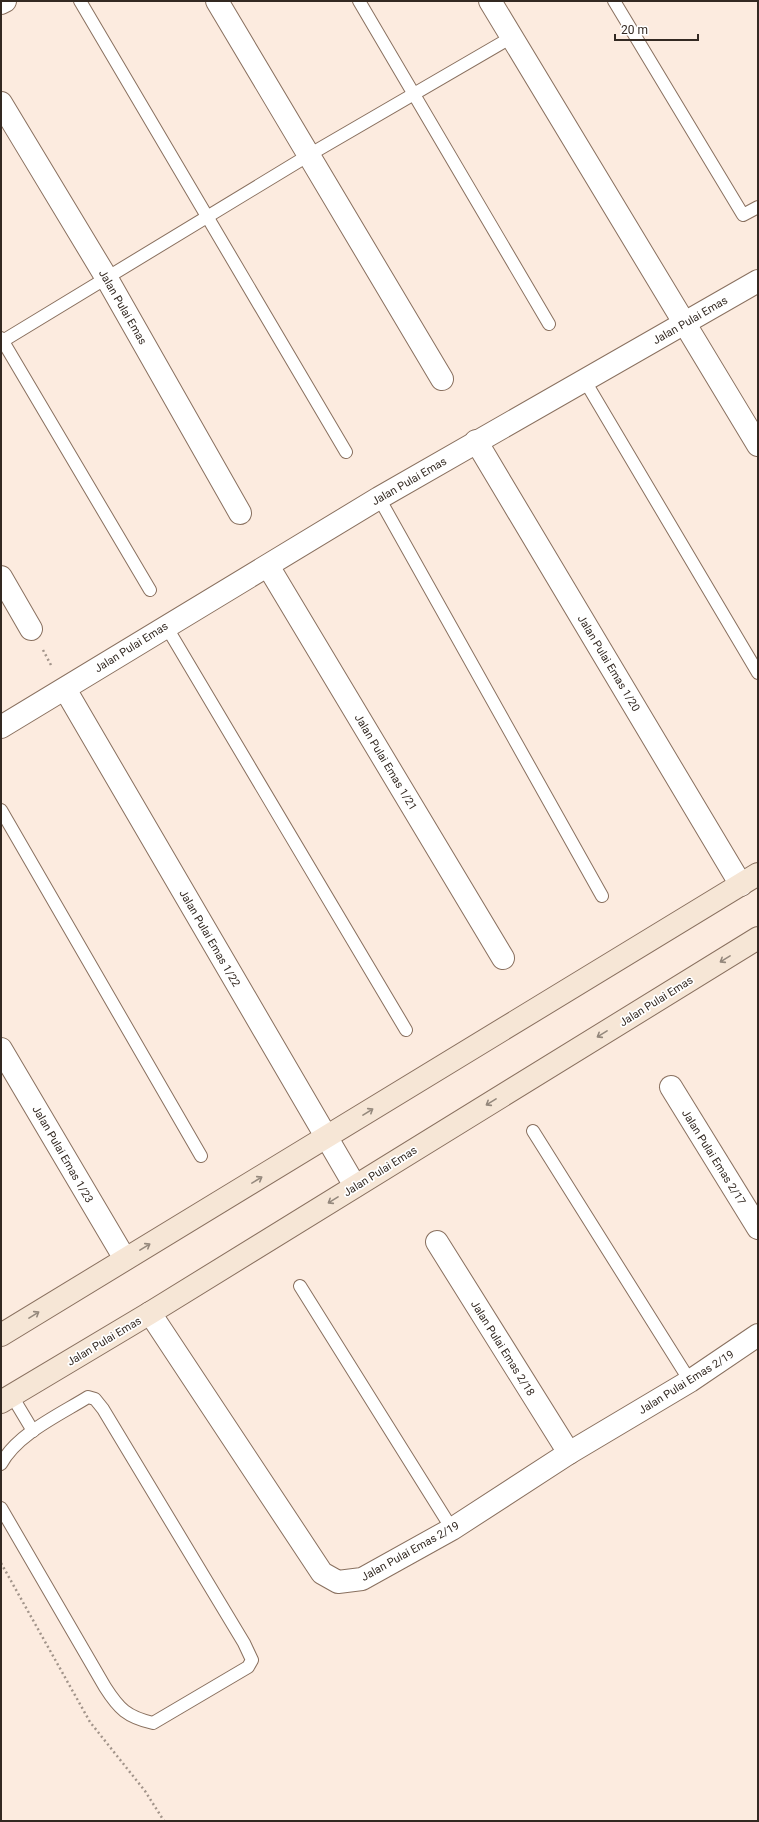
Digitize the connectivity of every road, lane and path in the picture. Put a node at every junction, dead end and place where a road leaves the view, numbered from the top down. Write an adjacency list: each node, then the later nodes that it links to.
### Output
1 (4, 1): 7 (street)
2 (80, 1): 13 (lane)
3 (218, 1): 11 (street)
4 (359, 1): 9 (lane)
5 (490, 1): 8 (street)
6 (614, 1): 12 (lane)
7 (1, 3)
8 (512, 37): 9 (lane); 16 (street)
9 (414, 93): 11 (lane); 17 (lane)
10 (1, 103): 14 (street, Jalan Pulai Emas)
11 (309, 155): 13 (lane); 19 (street)
12 (758, 206)
13 (207, 217): 14 (lane); 23 (lane)
14 (106, 277): 18 (lane); 25 (street, Jalan Pulai Emas)
15 (758, 281): 16 (street, Jalan Pulai Emas)
16 (684, 322): 20 (street, Jalan Pulai Emas); 22 (street)
17 (549, 324)
18 (2, 340): 28 (lane)
19 (442, 379)
20 (585, 381): 21 (street, Jalan Pulai Emas); 31 (lane)
21 (476, 441): 24 (street, Jalan Pulai Emas); 35 (street, Jalan Pulai Emas 1/20)
22 (758, 445)
23 (346, 452)
24 (379, 498): 26 (street, Jalan Pulai Emas); 36 (lane)
25 (240, 513)
26 (268, 566): 29 (street, Jalan Pulai Emas); 38 (street, Jalan Pulai Emas 1/21)
27 (1, 577): 30 (street)
28 (150, 590)
29 (166, 626): 32 (street, Jalan Pulai Emas); 39 (lane)
30 (31, 629): 32 (path)
31 (758, 673)
32 (65, 689): 33 (street, Jalan Pulai Emas); 43 (street, Jalan Pulai Emas 1/22)
33 (1, 727)
34 (1, 810): 44 (lane)
35 (749, 879): 43 (street, one-way to 35)
36 (602, 896)
37 (758, 938): 45 (street, Jalan Pulai Emas, one-way to 45)
38 (504, 958)
39 (406, 1030)
40 (1, 1049): 48 (street, Jalan Pulai Emas 1/23)
41 (671, 1087): 46 (street, Jalan Pulai Emas 2/17)
42 (533, 1130): 53 (lane)
43 (326, 1138): 45 (street, Jalan Pulai Emas 1/22); 48 (street, one-way to 43)
44 (201, 1156)
45 (355, 1186): 50 (street, Jalan Pulai Emas, one-way to 50)
46 (758, 1228)
47 (437, 1242): 56 (street, Jalan Pulai Emas 2/18)
48 (125, 1259): 51 (street, one-way to 48)
49 (300, 1286): 59 (lane)
50 (150, 1313): 54 (street, Jalan Pulai Emas); 59 (street, Jalan Pulai Emas 2/19)
51 (1, 1335)
52 (758, 1336): 53 (street, Jalan Pulai Emas 2/19)
53 (690, 1381): 56 (street, Jalan Pulai Emas 2/19)
54 (6, 1399): 55 (lane)
55 (33, 1431): 57 (lane); 58 (lane)
56 (569, 1453): 59 (street, Jalan Pulai Emas 2/19)
57 (1, 1464)
58 (1, 1508)
59 (452, 1529)
60 (1, 1563): 61 (path)
61 (164, 1821)

